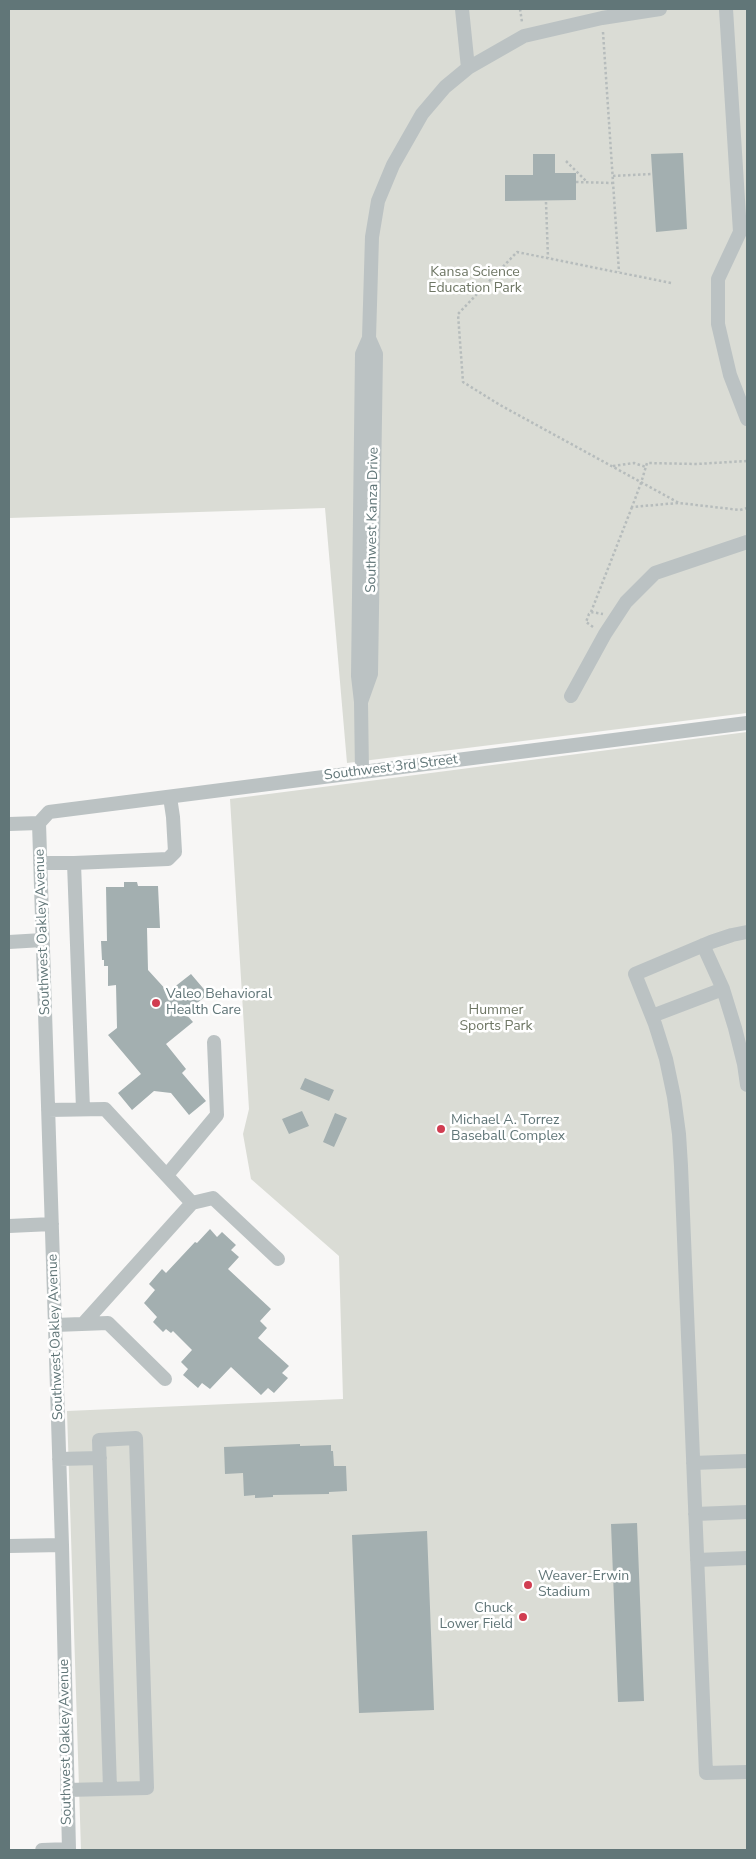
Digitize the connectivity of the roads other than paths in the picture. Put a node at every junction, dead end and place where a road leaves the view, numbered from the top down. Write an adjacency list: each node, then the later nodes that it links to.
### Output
1 (462, 9): 4 (street)
2 (660, 9): 4 (street, Southwest Kanza Drive)
3 (726, 9): 5 (street)
4 (468, 68): 9 (street, Southwest Kanza Drive)
5 (747, 418)
6 (747, 542): 7 (street)
7 (571, 696)
8 (747, 723): 9 (street, Southwest 3rd Street)
9 (362, 772): 10 (street, Southwest 3rd Street)
10 (170, 797): 11 (street, Southwest 3rd Street); 14 (street)
11 (39, 823): 12 (street); 13 (street, Southwest Oakley Avenue)
12 (9, 824)
13 (40, 863): 14 (street); 16 (street, Southwest Oakley Avenue)
14 (74, 863): 23 (street)
15 (747, 932): 18 (street)
16 (43, 940): 17 (street); 24 (street, Southwest Oakley Avenue)
17 (9, 942)
18 (703, 945): 19 (street); 20 (street)
19 (723, 989): 20 (street); 22 (street)
20 (652, 1016): 36 (street)
21 (214, 1042): 25 (street)
22 (747, 1085)
23 (84, 1109): 24 (street); 25 (street)
24 (48, 1110): 27 (street, Southwest Oakley Avenue)
25 (167, 1175): 26 (street)
26 (192, 1203): 29 (street); 30 (street)
27 (52, 1224): 28 (street); 31 (street, Southwest Oakley Avenue)
28 (9, 1226)
29 (278, 1259)
30 (83, 1324): 31 (street); 32 (street)
31 (55, 1325): 34 (street, Southwest Oakley Avenue)
32 (165, 1379)
33 (100, 1458): 34 (street); 44 (street); 44 (street)
34 (59, 1459): 39 (street, Southwest Oakley Avenue)
35 (747, 1460): 36 (street)
36 (693, 1463): 38 (street)
37 (747, 1512): 38 (street)
38 (695, 1514): 42 (street)
39 (62, 1545): 40 (street); 45 (street, Southwest Oakley Avenue)
40 (9, 1546)
41 (747, 1558): 42 (street)
42 (697, 1560): 43 (street)
43 (747, 1772)
44 (110, 1789): 45 (street)
45 (67, 1790): 47 (street, Southwest Oakley Avenue)
46 (42, 1850): 47 (street)
47 (69, 1850)

